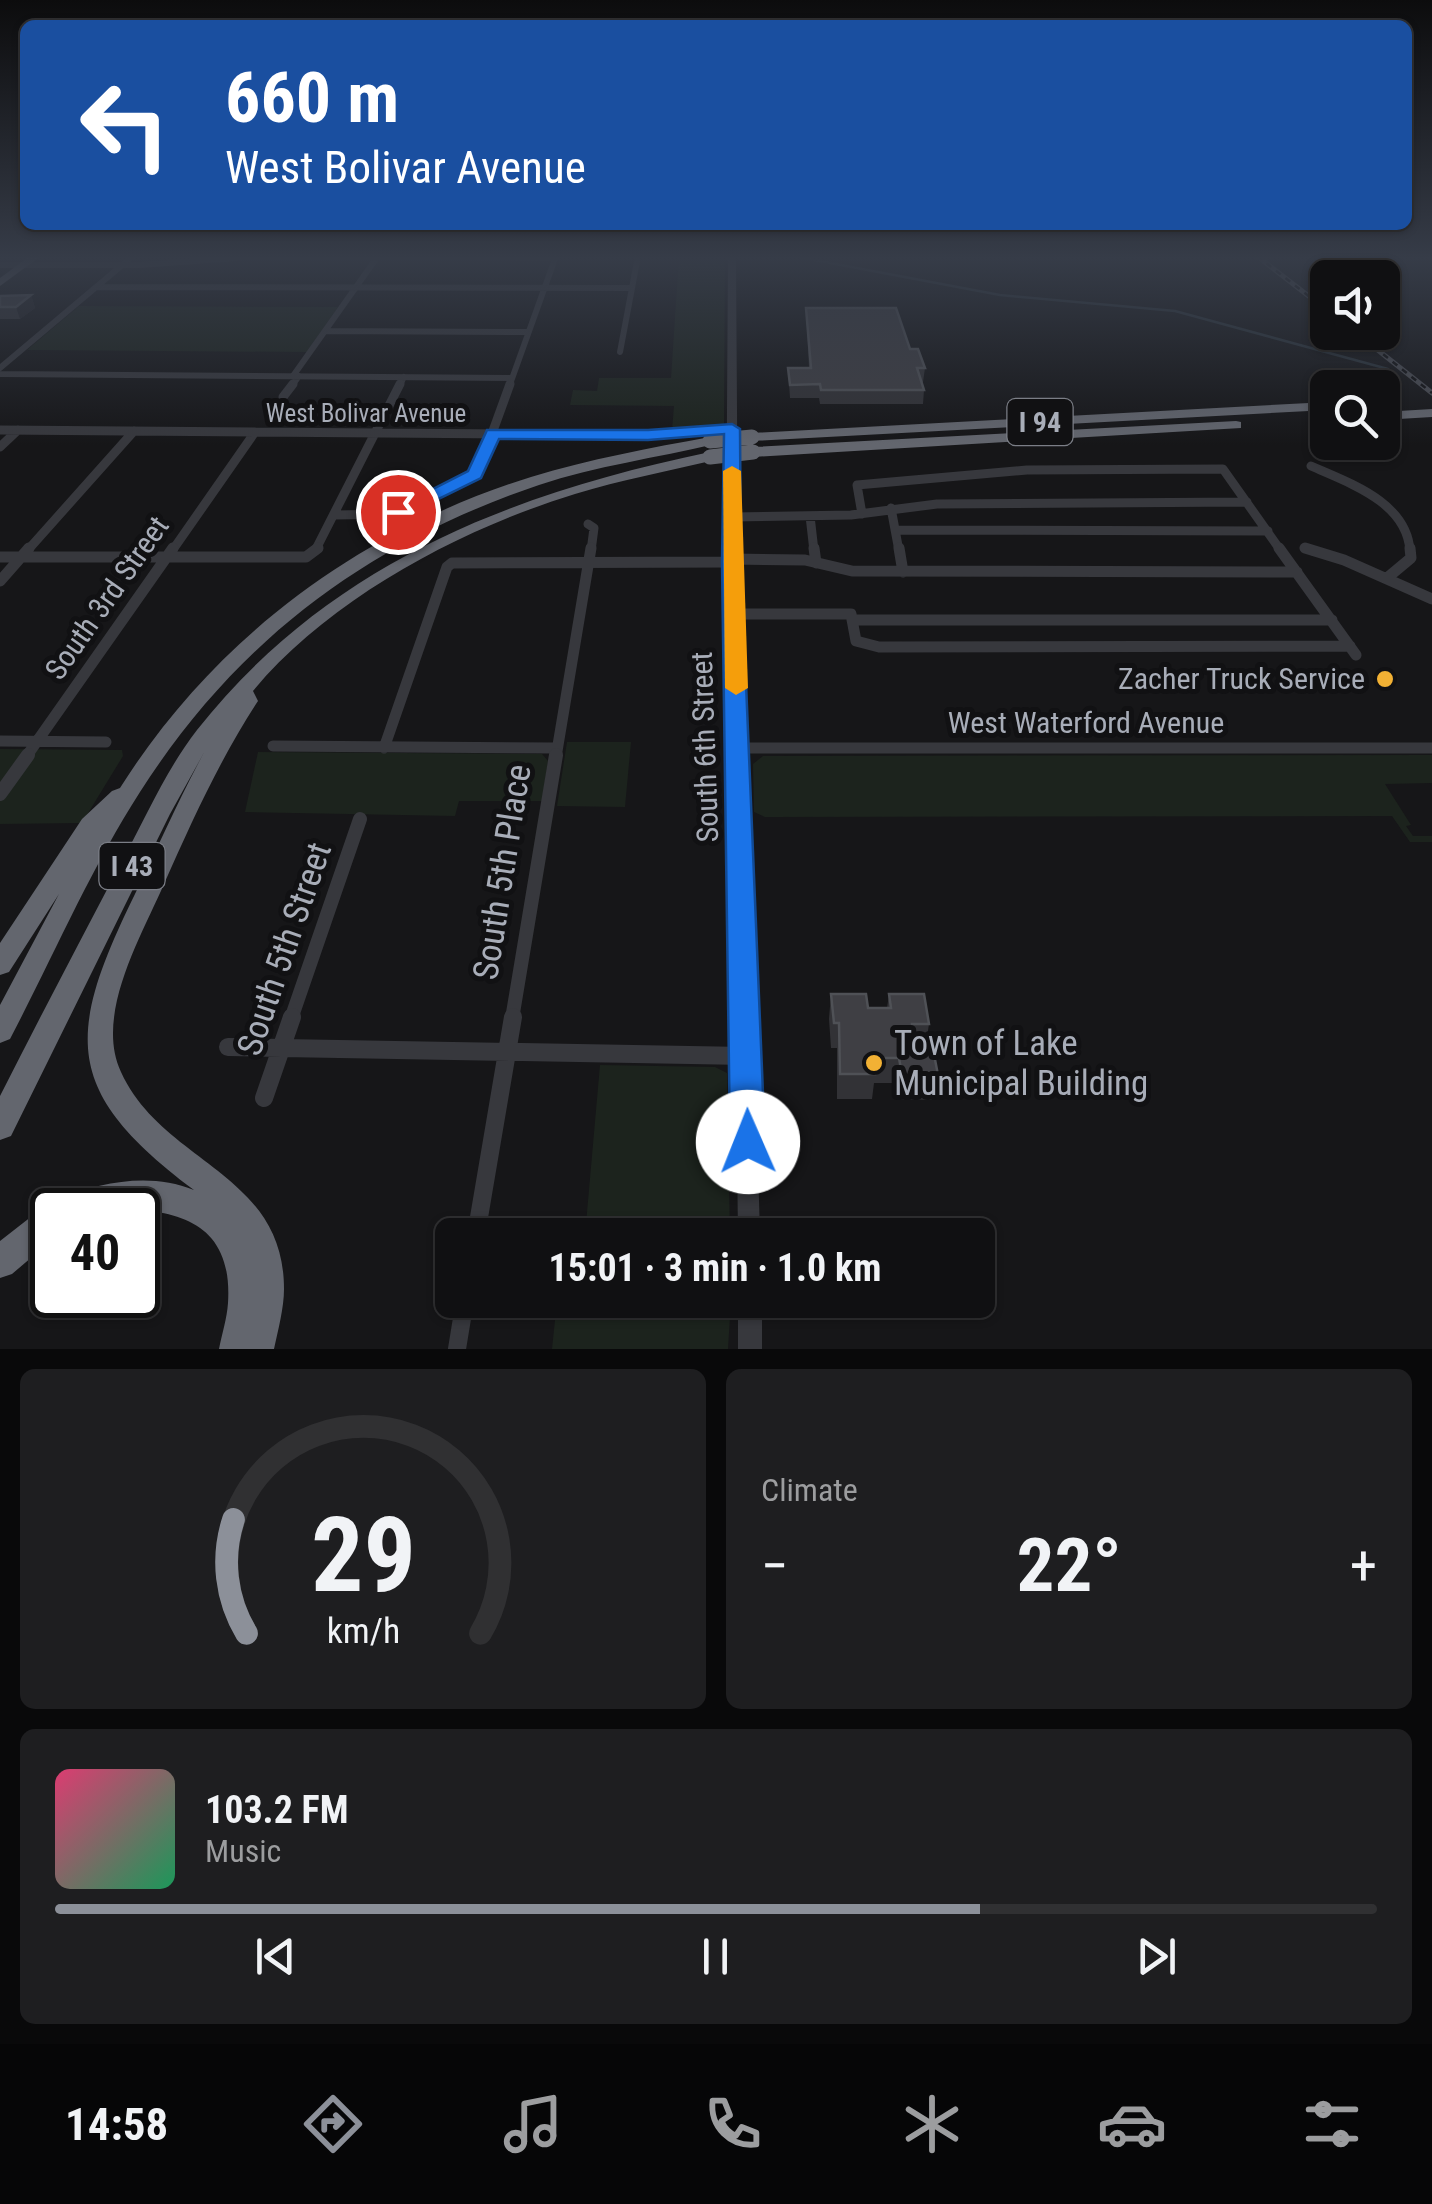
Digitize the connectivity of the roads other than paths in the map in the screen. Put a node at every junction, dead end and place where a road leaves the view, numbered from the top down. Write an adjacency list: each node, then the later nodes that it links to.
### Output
1 (59, 319): 9 (street)
2 (334, 319): 6 (street)
3 (533, 319): 7 (street)
4 (626, 319): 8 (street)
5 (732, 319): 20 (street, South 6th Street)
6 (326, 330): 7 (street); 10 (street)
7 (528, 332): 12 (street)
8 (620, 352)
9 (0, 371): 10 (street)
10 (296, 376): 11 (street); 13 (street)
11 (404, 377): 12 (street); 25 (street)
12 (512, 378): 26 (street)
13 (283, 398)
14 (1432, 401): 15 (highway)
15 (1400, 403)
16 (1310, 407): 27 (highway, I 94)
17 (1432, 415): 18 (highway)
18 (1400, 417)
19 (1310, 421): 27 (highway, I 94)
20 (732, 429): 26 (street, West Bolivar Avenue); 35 (street, South 6th Street)
21 (0, 430): 22 (street, West Bolivar Avenue)
22 (18, 430): 23 (street, West Bolivar Avenue); 28 (street)
23 (134, 431): 24 (street, West Bolivar Avenue); 42 (street)
24 (255, 432): 25 (street, West Bolivar Avenue); 43 (street, South 3rd Street)
25 (377, 432): 26 (street, West Bolivar Avenue); 34 (street)
26 (493, 434): 34 (street)
27 (753, 444): 29 (highway, I 94, bridge)
28 (0, 447)
29 (710, 449): 55 (highway, I 94); 64 (highway, I 94)
30 (1311, 466): 49 (street)
31 (1247, 502): 32 (street); 33 (street); 39 (street)
32 (891, 508): 33 (street); 38 (street)
33 (862, 514): 36 (street)
34 (334, 516): 43 (street)
35 (732, 516): 36 (street); 44 (street, South 6th Street)
36 (810, 516): 46 (street)
37 (588, 524): 45 (street, South 5th Place)
38 (895, 530): 39 (street); 47 (street)
39 (1268, 530): 48 (street)
40 (1306, 548): 49 (street)
41 (0, 556): 42 (street)
42 (22, 557): 43 (street); 50 (street)
43 (166, 558): 57 (street, South 3rd Street)
44 (732, 560): 45 (street); 46 (street); 52 (street, South 6th Street)
45 (589, 561): 60 (street); 61 (street, South 5th Place)
46 (816, 563): 47 (street)
47 (903, 572): 48 (street)
48 (1297, 572): 54 (street)
49 (1387, 578): 51 (street)
50 (0, 581)
51 (1432, 599)
52 (733, 614): 53 (street); 62 (street, South 6th Street)
53 (852, 620): 54 (street); 54 (street)
54 (1332, 620)
55 (245, 690): 74 (highway, I 43); 83 (highway)
56 (0, 741): 57 (street)
57 (37, 741): 58 (street); 65 (street, South 3rd Street)
58 (106, 742)
59 (272, 746): 60 (street)
60 (384, 748): 61 (street)
61 (556, 748): 71 (street, South 5th Place)
62 (740, 748): 63 (street, West Waterford Avenue); 72 (street, South 6th Street)
63 (1432, 748)
64 (133, 784): 67 (highway); 68 (highway, I 94)
65 (0, 794)
66 (360, 819): 70 (street, South 5th Street)
67 (0, 965)
68 (0, 1032)
69 (228, 1047): 70 (street)
70 (282, 1048): 71 (street); 73 (street, South 5th Street)
71 (506, 1051): 72 (street); 76 (street, South 5th Place)
72 (746, 1056): 77 (street, South 6th Street)
73 (264, 1098)
74 (0, 1126)
75 (160, 1193): 82 (highway)
76 (479, 1218)
77 (749, 1218)
78 (30, 1238): 79 (highway)
79 (0, 1262)
80 (462, 1318): 84 (street)
81 (750, 1318): 85 (street)
82 (236, 1349)
83 (257, 1349)
84 (457, 1349)
85 (750, 1349)

